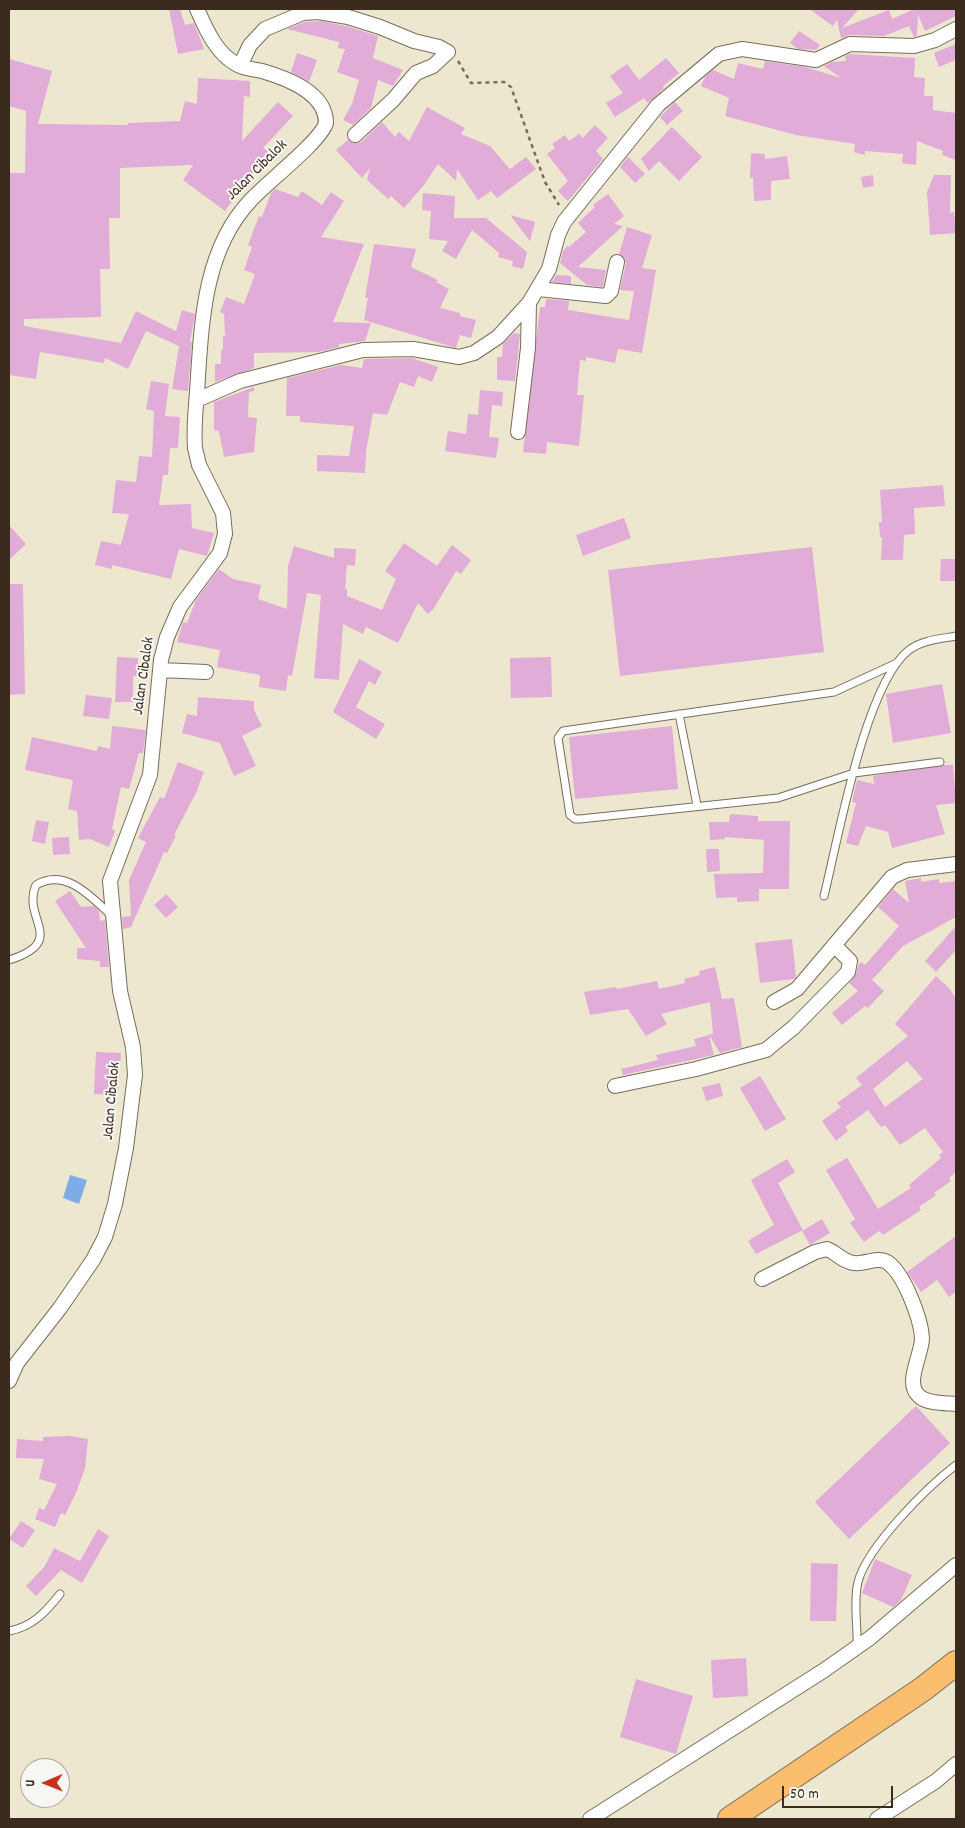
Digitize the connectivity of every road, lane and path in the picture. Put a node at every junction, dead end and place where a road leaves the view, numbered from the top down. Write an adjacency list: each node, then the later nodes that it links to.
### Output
1 (197, 9): 4 (street, Jalan Cibalok)
2 (956, 29): 6 (street)
3 (448, 52): 4 (street); 5 (street); 6 (path)
4 (240, 66): 10 (street, Jalan Cibalok)
5 (355, 135)
6 (567, 216): 8 (street)
7 (617, 262): 8 (street)
8 (538, 289): 9 (street)
9 (529, 303): 10 (street); 11 (street)
10 (196, 400): 14 (street, Jalan Cibalok)
11 (518, 432)
12 (956, 636): 13 (lane)
13 (896, 663): 16 (lane); 18 (lane)
14 (160, 670): 15 (street); 22 (street, Jalan Cibalok)
15 (206, 672)
16 (679, 714): 19 (lane); 19 (lane)
17 (940, 762): 18 (lane)
18 (854, 773): 19 (lane); 21 (lane)
19 (697, 805)
20 (956, 864): 23 (street)
21 (824, 896)
22 (112, 917): 24 (lane); 28 (street, Jalan Cibalok)
23 (834, 945): 25 (street); 26 (street)
24 (9, 960)
25 (774, 1002)
26 (615, 1086)
27 (762, 1279): 29 (street)
28 (9, 1381)
29 (956, 1404)
30 (956, 1466): 34 (lane)
31 (956, 1565): 34 (street)
32 (60, 1594): 33 (lane)
33 (9, 1632)
34 (857, 1647): 37 (street)
35 (956, 1663): 38 (highway)
36 (956, 1764): 39 (street)
37 (590, 1819)
38 (730, 1819)
39 (877, 1819)

